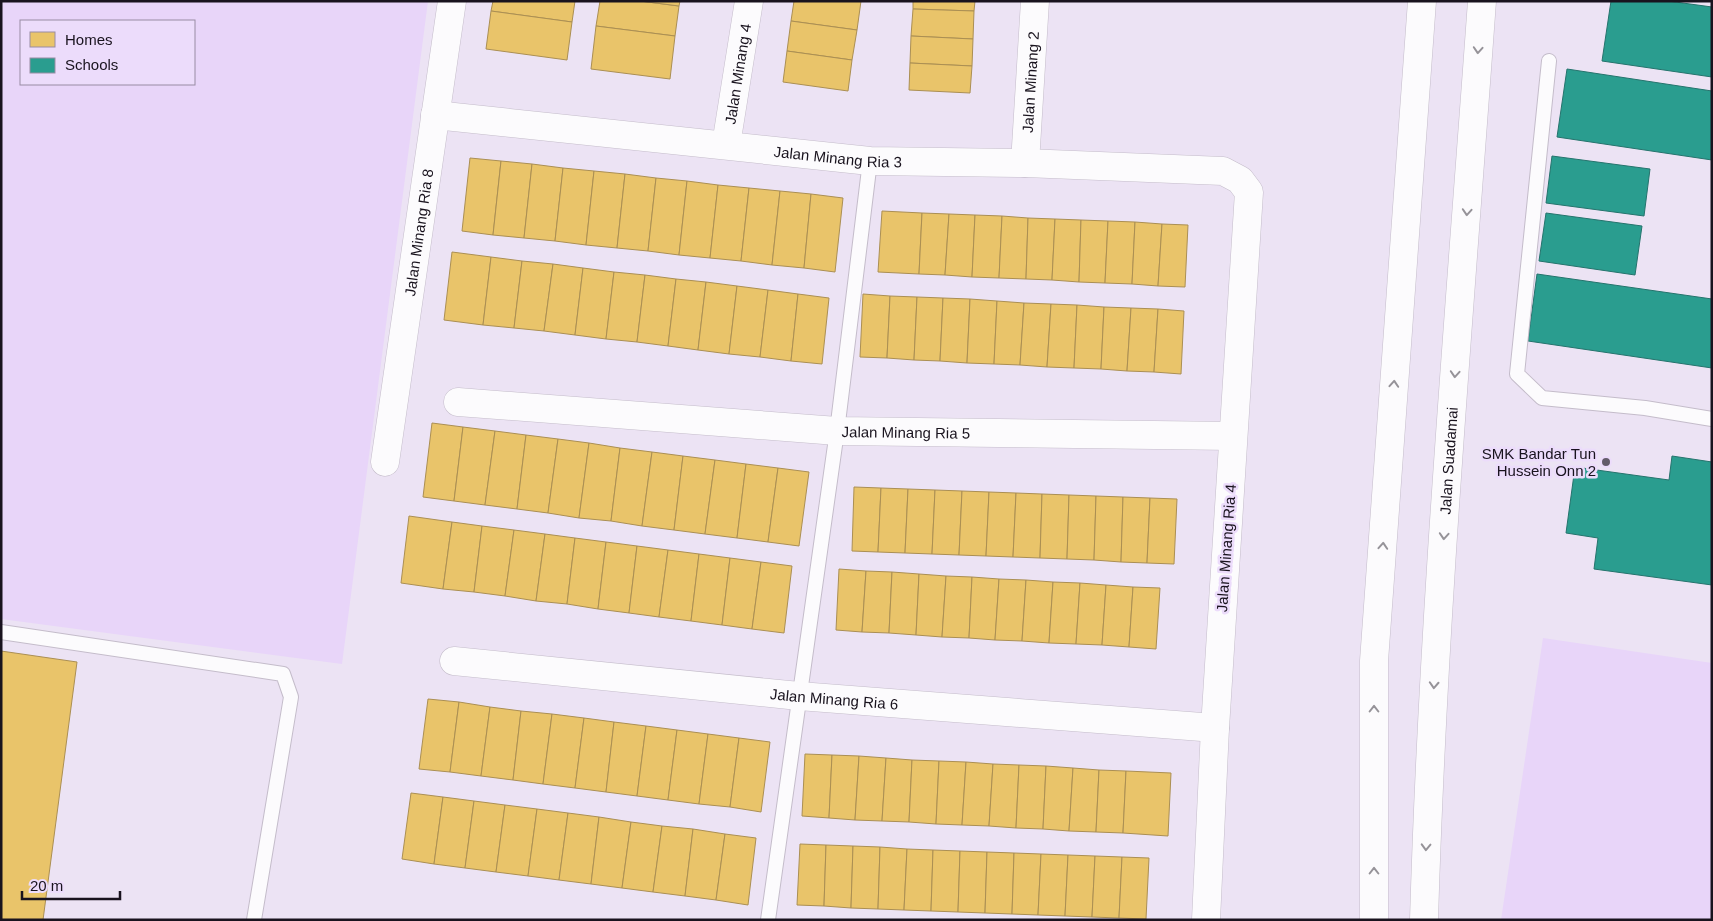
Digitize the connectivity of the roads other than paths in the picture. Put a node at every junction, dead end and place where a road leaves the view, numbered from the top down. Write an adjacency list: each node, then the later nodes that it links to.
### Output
1 (452, 1): 9 (street, Jalan Minang Ria 8)
2 (749, 1): 10 (street, Jalan Minang 4)
3 (1035, 1): 12 (street, Jalan Minang 2)
4 (1411, 1): 7 (street)
5 (1422, 1): 7 (street)
6 (1482, 1): 27 (street, Jalan Suadamai, one-way to 27)
7 (1419, 37): 26 (street, one-way to 7)
8 (1548, 61): 15 (lane)
9 (435, 115): 10 (street, Jalan Minang Ria 3); 18 (street, Jalan Minang Ria 8)
10 (726, 145): 11 (street, Jalan Minang Ria 3)
11 (870, 161): 12 (street, Jalan Minang Ria 3); 16 (lane)
12 (1025, 163): 13 (street, Jalan Minang Ria 3)
13 (1240, 180): 17 (street, Jalan Minang Ria 4)
14 (458, 402): 16 (street, Jalan Minang Ria 5)
15 (1712, 419)
16 (836, 431): 17 (street, Jalan Minang Ria 5); 21 (lane)
17 (1234, 436): 22 (street, Jalan Minang Ria 4)
18 (385, 462)
19 (1, 632): 23 (lane)
20 (454, 661): 21 (street, Jalan Minang Ria 6)
21 (799, 696): 22 (street, Jalan Minang Ria 6); 24 (lane)
22 (1215, 728): 25 (street, Jalan Minang Ria 4)
23 (254, 920)
24 (768, 920)
25 (1206, 920)
26 (1374, 920)
27 (1424, 920)

